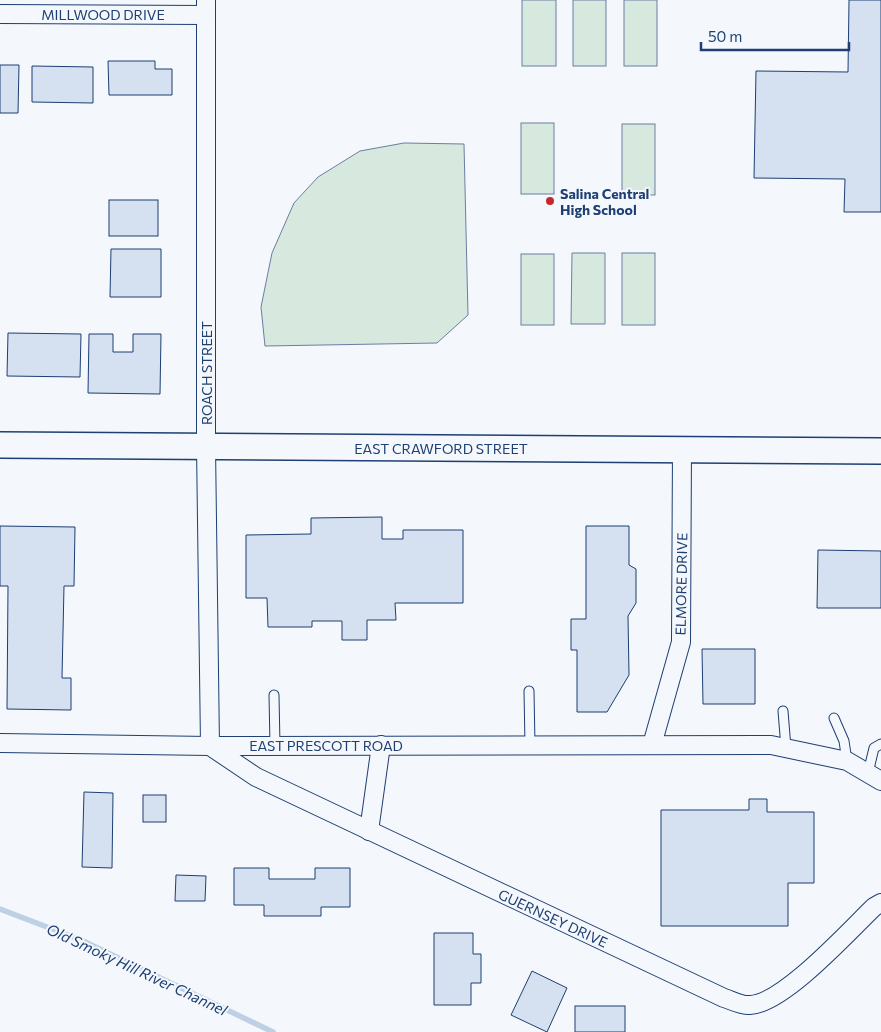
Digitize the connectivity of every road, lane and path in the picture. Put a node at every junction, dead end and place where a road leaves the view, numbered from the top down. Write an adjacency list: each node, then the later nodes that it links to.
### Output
1 (206, 7): 2 (street, MILLWOOD DRIVE); 4 (street, ROACH STREET)
2 (0, 14)
3 (0, 445): 4 (main road, EAST CRAWFORD STREET)
4 (206, 446): 5 (main road, EAST CRAWFORD STREET); 16 (street, ROACH STREET)
5 (682, 449): 6 (main road, EAST CRAWFORD STREET); 15 (street, ELMORE DRIVE)
6 (881, 451)
7 (529, 691): 14 (lane)
8 (274, 695): 17 (lane)
9 (783, 711): 18 (lane)
10 (834, 718): 19 (lane)
11 (0, 743): 16 (street, EAST PRESCOTT ROAD)
12 (881, 744): 20 (lane)
13 (381, 745): 14 (street, EAST PRESCOTT ROAD); 17 (street, EAST PRESCOTT ROAD); 21 (street)
14 (530, 745): 15 (street, EAST PRESCOTT ROAD)
15 (652, 745): 18 (street, EAST PRESCOTT ROAD)
16 (210, 746): 17 (street, EAST PRESCOTT ROAD); 21 (street, GUERNSEY DRIVE)
17 (275, 746)
18 (786, 748): 19 (street, EAST PRESCOTT ROAD)
19 (847, 761): 20 (street, EAST PRESCOTT ROAD)
20 (874, 777)
21 (369, 831): 22 (street, GUERNSEY DRIVE)
22 (881, 903)

